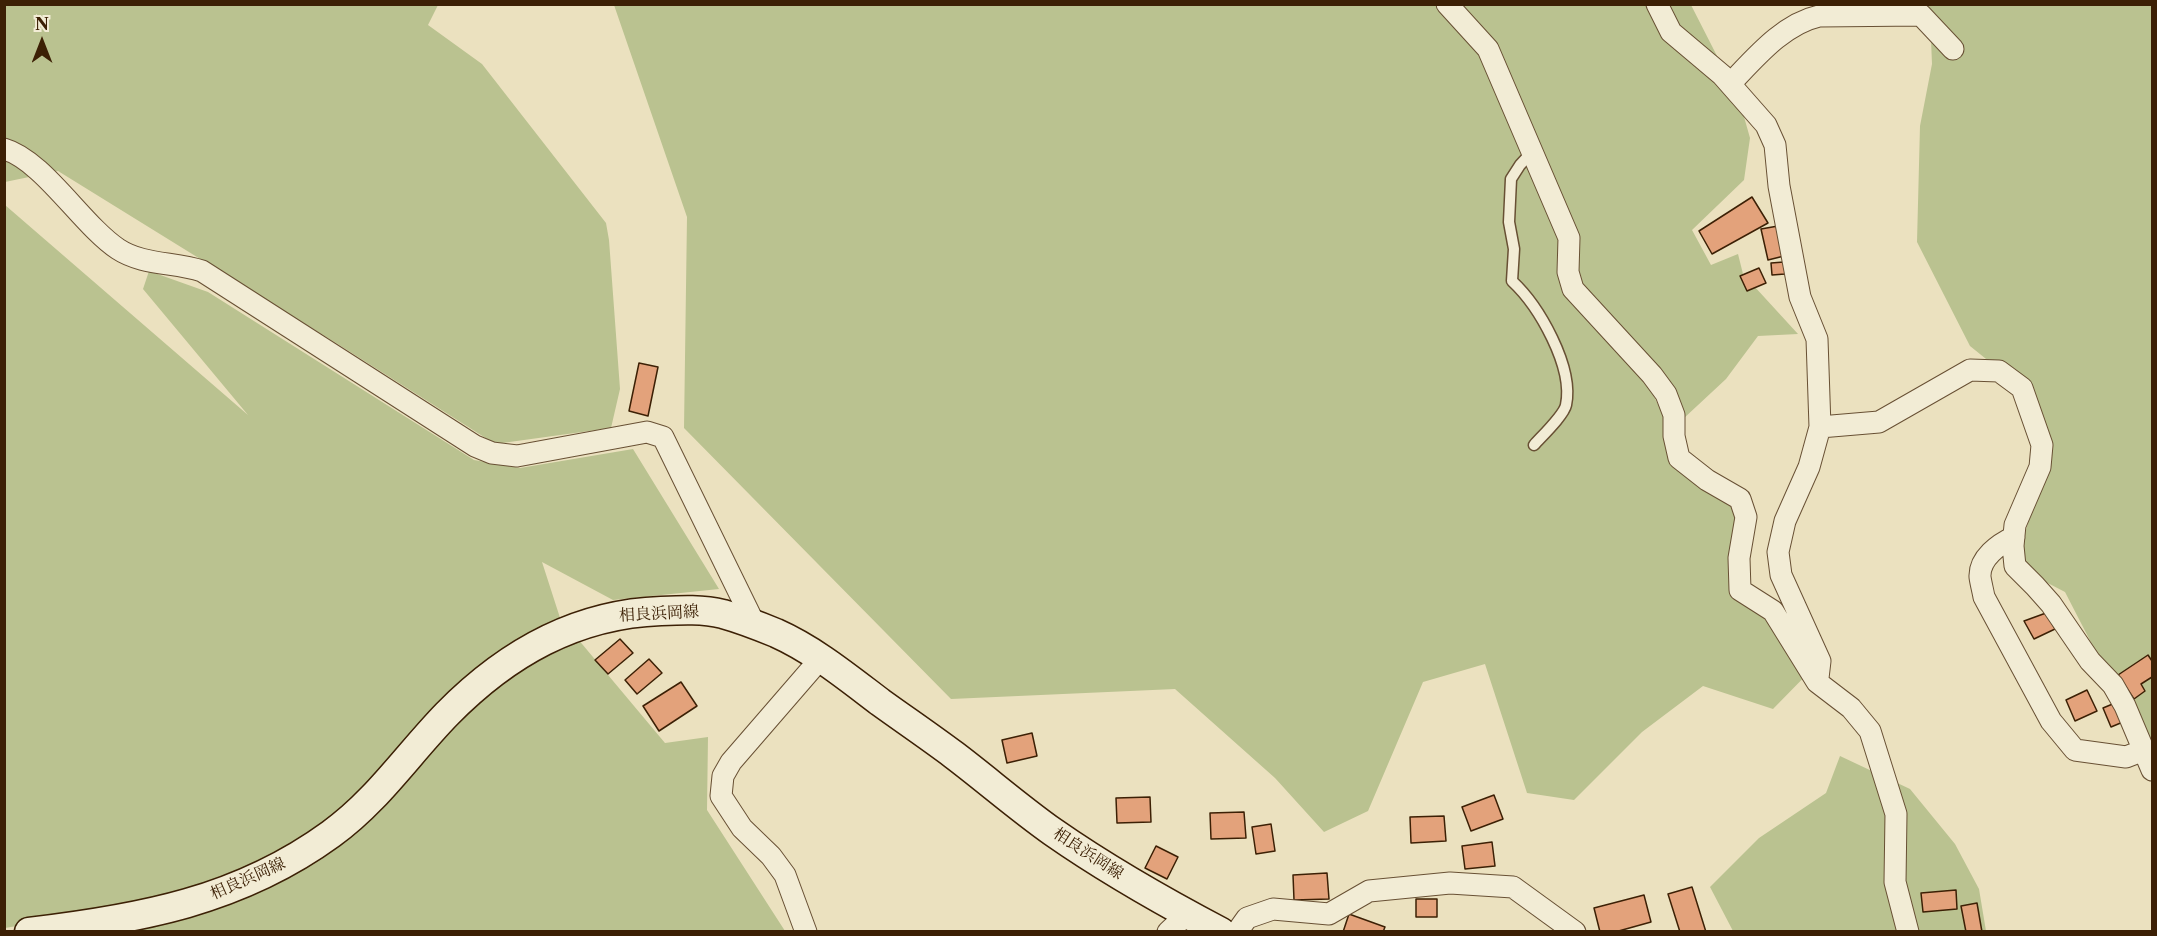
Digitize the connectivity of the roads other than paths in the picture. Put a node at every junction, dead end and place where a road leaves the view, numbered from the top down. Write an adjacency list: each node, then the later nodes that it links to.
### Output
1 (1447, 4): 6 (street)
2 (1657, 4): 4 (street)
3 (1953, 49): 4 (street)
4 (1730, 84): 7 (street)
5 (4, 149): 10 (street)
6 (1532, 152): 8 (lane); 12 (street)
7 (1820, 427): 9 (street); 12 (street)
8 (1534, 445)
9 (2014, 537): 13 (street); 13 (street)
10 (755, 625): 11 (main road, 相良浜岡線); 16 (main road, 相良浜岡線)
11 (821, 658): 15 (main road, 相良浜岡線); 17 (street)
12 (1817, 682): 21 (street)
13 (2144, 750): 14 (street)
14 (2152, 770)
15 (1178, 923): 18 (main road, 相良浜岡線)
16 (29, 932)
17 (806, 932)
18 (1221, 932)
19 (1237, 932): 20 (street)
20 (1575, 932)
21 (1908, 932)

